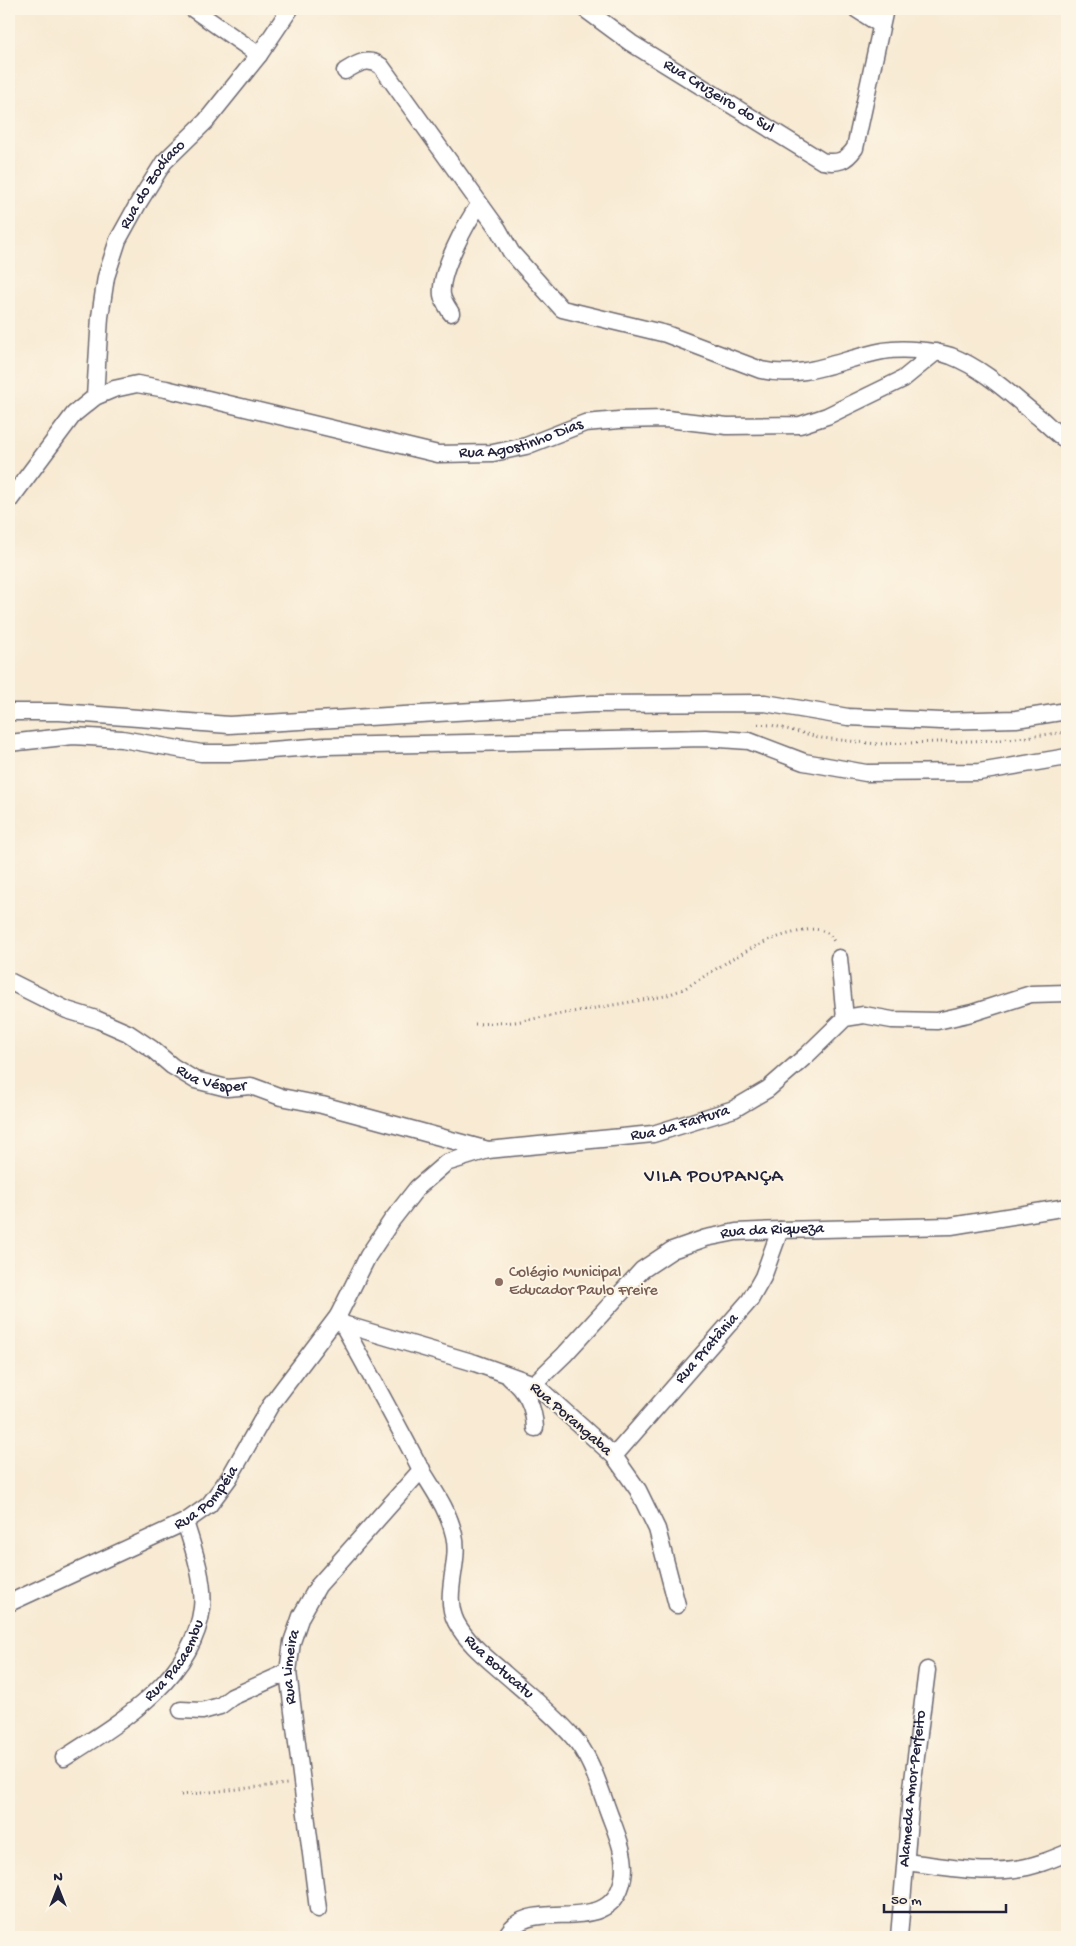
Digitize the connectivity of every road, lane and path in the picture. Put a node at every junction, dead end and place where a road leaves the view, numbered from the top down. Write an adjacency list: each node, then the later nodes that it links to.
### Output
1 (193, 9): 6 (street)
2 (290, 9): 6 (street, Rua do Zodíaco)
3 (585, 9): 5 (street, Rua Cruzeiro do Sul)
4 (856, 9): 5 (street)
5 (883, 17)
6 (259, 55): 11 (street, Rua do Zodíaco)
7 (345, 71): 8 (street)
8 (479, 204): 9 (street); 10 (street)
9 (451, 313)
10 (936, 352): 11 (street, Rua Agostinho Dias); 12 (street)
11 (95, 397): 13 (street, Rua Agostinho Dias)
12 (1067, 441)
13 (9, 501)
14 (9, 712): 15 (street)
15 (1067, 712)
16 (9, 743): 17 (street)
17 (1067, 757)
18 (839, 958): 21 (street); 22 (path)
19 (9, 981): 23 (street, Rua Vésper)
20 (1067, 993): 21 (street)
21 (845, 1018): 23 (street, Rua da Fartura)
22 (475, 1024)
23 (488, 1150): 26 (street, Rua da Fartura)
24 (1067, 1207): 25 (street, Rua da Riqueza)
25 (780, 1230): 28 (street, Rua da Riqueza); 30 (street, Rua Pratânia)
26 (340, 1320): 27 (street, Rua Porangaba); 31 (street, Rua Botucatu); 32 (street, Rua Pompéia)
27 (500, 1371): 28 (street, Rua Porangaba); 29 (street)
28 (534, 1384): 30 (street, Rua Porangaba)
29 (535, 1428)
30 (614, 1456): 34 (street, Rua Porangaba)
31 (422, 1470): 36 (street, Rua Limeira); 44 (street, Rua Botucatu)
32 (185, 1522): 33 (street, Rua Pompéia); 38 (street, Rua Pacaembu)
33 (9, 1603)
34 (677, 1605)
35 (927, 1670): 42 (street, Alameda Amor-Perfeito)
36 (288, 1672): 37 (street); 39 (street, Rua Limeira)
37 (181, 1710)
38 (64, 1758)
39 (303, 1782): 40 (path); 43 (street, Rua Limeira)
40 (181, 1795)
41 (1067, 1853): 42 (street)
42 (906, 1862): 45 (street, Alameda Amor-Perfeito)
43 (318, 1909)
44 (506, 1937)
45 (899, 1937)

